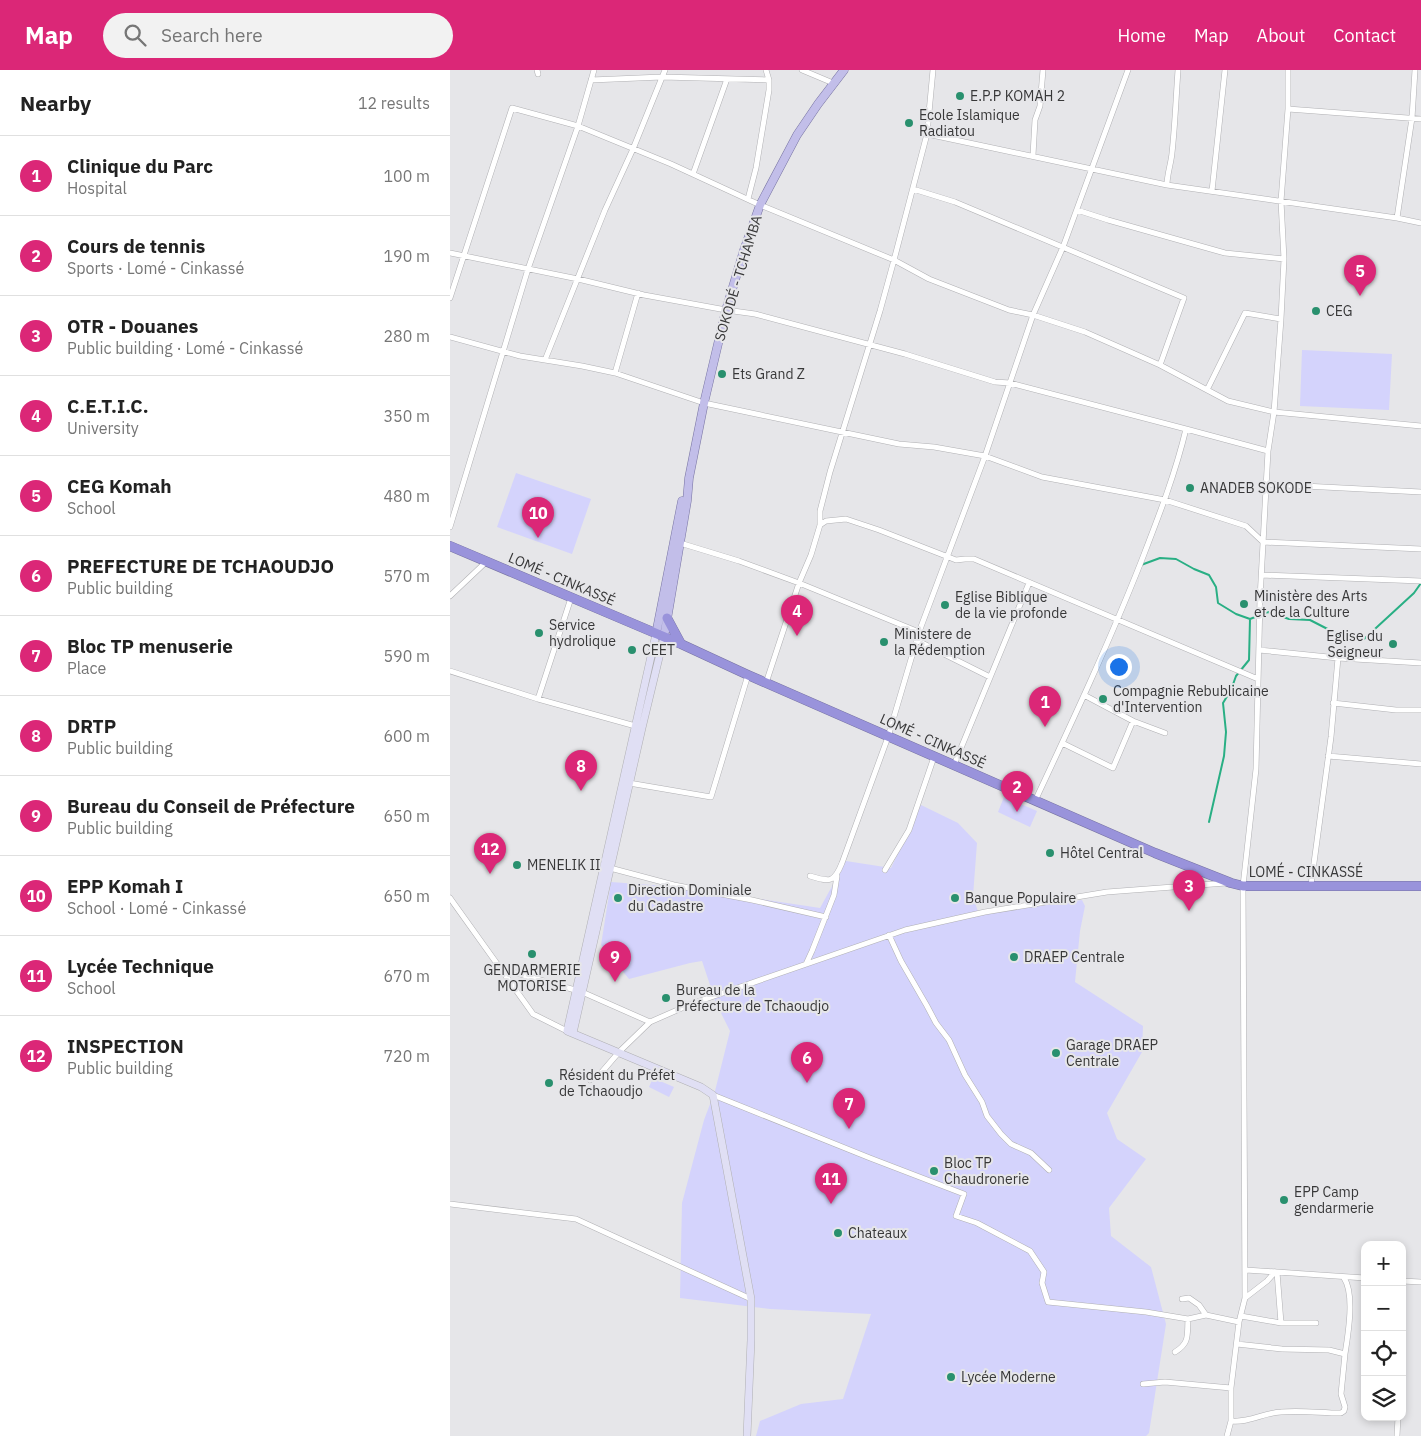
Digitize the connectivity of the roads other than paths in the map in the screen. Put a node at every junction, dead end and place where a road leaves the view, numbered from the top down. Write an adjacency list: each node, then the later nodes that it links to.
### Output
1 (594, 70): 15 (street)
2 (665, 70): 13 (street)
3 (766, 70): 16 (street)
4 (802, 70): 17 (street)
5 (844, 70): 17 (main road, SOKODÉ - TCHAMBA)
6 (933, 70): 22 (street)
7 (1043, 70): 24 (street)
8 (1128, 70): 25 (street)
9 (1178, 70): 27 (street)
10 (1225, 70): 29 (street)
11 (1288, 70): 18 (street)
12 (1415, 70): 19 (street)
13 (662, 77): 14 (street); 15 (street); 23 (street)
14 (727, 79): 16 (street); 26 (street)
15 (591, 80): 21 (street)
16 (769, 80): 30 (street)
17 (833, 83): 32 (main road, SOKODÉ - TCHAMBA)
18 (1288, 109): 19 (street); 31 (street)
19 (1412, 118): 20 (street); 34 (street)
20 (1421, 119)
21 (578, 126): 23 (street); 38 (street); 41 (street)
22 (927, 134): 24 (street); 28 (street)
23 (633, 149): 26 (street); 42 (street)
24 (1033, 155): 25 (street)
25 (1092, 169): 27 (street); 33 (street)
26 (693, 174): 30 (street)
27 (1167, 185): 29 (street)
28 (913, 189): 36 (street); 40 (street)
29 (1212, 191): 31 (street)
30 (748, 199): 32 (street)
31 (1280, 200): 34 (street); 39 (street)
32 (760, 205): 40 (street); 45 (main road, SOKODÉ - TCHAMBA)
33 (1077, 210): 36 (street); 39 (street)
34 (1397, 218): 35 (street)
35 (1421, 223)
36 (1063, 247): 46 (street); 52 (street)
37 (450, 253): 38 (street)
38 (463, 257): 41 (street); 44 (street)
39 (1284, 259): 47 (street)
40 (894, 260): 46 (street); 49 (street)
41 (528, 269): 42 (street); 50 (street)
42 (578, 279): 43 (street); 51 (street)
43 (638, 293): 45 (street); 53 (street)
44 (450, 298)
45 (726, 310): 49 (street); 56 (main road, SOKODÉ - TCHAMBA)
46 (1033, 315): 52 (street); 54 (street)
47 (1281, 320): 55 (street); 57 (street)
48 (450, 337): 50 (street)
49 (870, 344): 54 (street); 60 (street)
50 (503, 352): 51 (street); 68 (street)
51 (545, 360): 53 (street)
52 (1160, 365): 55 (street)
53 (615, 373): 56 (street)
54 (1010, 383): 59 (street); 62 (street)
55 (1207, 390): 57 (street)
56 (704, 403): 60 (street); 63 (main road, SOKODÉ - TCHAMBA)
57 (1274, 412): 58 (street); 61 (street)
58 (1421, 426)
59 (1186, 429): 61 (street); 66 (street)
60 (842, 433): 62 (street); 67 (street)
61 (1268, 451): 64 (street)
62 (985, 456): 66 (street); 73 (street)
63 (689, 478): 70 (main road, SOKODÉ - TCHAMBA); 84 (main road, SOKODÉ - TCHAMBA)
64 (1267, 484): 65 (street); 69 (street)
65 (1421, 492)
66 (1165, 500): 69 (street); 82 (street)
67 (820, 525): 73 (street); 77 (street)
68 (450, 526)
69 (1263, 542): 72 (street); 75 (street)
70 (680, 543): 77 (street); 81 (main road, SOKODÉ - TCHAMBA)
71 (450, 546): 74 (highway, LOMÉ - CINKASSÉ)
72 (1421, 549)
73 (948, 557): 78 (street); 83 (street)
74 (486, 562): 79 (street); 80 (highway, LOMÉ - CINKASSÉ)
75 (1262, 575): 76 (street); 87 (street)
76 (1421, 581)
77 (799, 583): 83 (street); 94 (street)
78 (1029, 583): 82 (street); 92 (street)
79 (450, 596)
80 (571, 598): 84 (highway, LOMÉ - CINKASSÉ); 96 (street)
81 (667, 618): 84 (main road, SOKODÉ - TCHAMBA); 86 (highway)
82 (1118, 621): 93 (street); 95 (street)
83 (919, 632): 85 (street)
84 (660, 635): 86 (highway, LOMÉ - CINKASSÉ); 100 (main road)
85 (916, 640): 92 (street); 102 (street)
86 (681, 644): 91 (highway, LOMÉ - CINKASSÉ)
87 (1259, 650): 88 (street); 93 (street)
88 (1338, 658): 89 (street); 97 (street)
89 (1421, 663)
90 (450, 671): 96 (street)
91 (748, 675): 94 (highway, LOMÉ - CINKASSÉ); 108 (street)
92 (990, 677): 107 (street)
93 (1258, 679): 115 (street)
94 (766, 683): 102 (highway, LOMÉ - CINKASSÉ)
95 (1084, 695): 99 (street); 103 (street)
96 (538, 699): 100 (street)
97 (1333, 703): 98 (street); 104 (street)
98 (1421, 710)
99 (1133, 721): 101 (street); 103 (street)
100 (639, 727): 108 (main road); 123 (main road)
101 (1165, 733)
102 (888, 737): 105 (highway, LOMÉ - CINKASSÉ); 113 (street)
103 (1062, 743): 109 (street)
104 (1328, 756): 106 (street); 116 (street)
105 (934, 757): 107 (highway, LOMÉ - CINKASSÉ); 111 (street)
106 (1421, 764)
107 (954, 765): 109 (highway, LOMÉ - CINKASSÉ)
108 (629, 783): 110 (main road)
109 (1035, 801): 114 (highway, LOMÉ - CINKASSÉ)
110 (610, 868): 119 (street); 123 (main road)
111 (885, 870)
112 (810, 876): 113 (street)
113 (837, 876): 119 (street)
114 (1231, 883): 115 (highway, LOMÉ - CINKASSÉ); 120 (street)
115 (1243, 886): 116 (highway, LOMÉ - CINKASSÉ); 131 (street)
116 (1311, 886): 117 (highway, LOMÉ - CINKASSÉ)
117 (1421, 886)
118 (450, 898): 122 (street)
119 (826, 917): 121 (street)
120 (889, 935): 121 (street); 129 (street)
121 (806, 964): 124 (street)
122 (499, 968): 123 (street); 125 (street)
123 (579, 992): 124 (street); 125 (main road)
124 (650, 1022): 126 (street)
125 (570, 1032): 126 (main road)
126 (619, 1052): 127 (street); 128 (main road)
127 (590, 1080)
128 (713, 1094): 138 (main road); 141 (street)
129 (1049, 1170)
130 (450, 1204): 138 (street)
131 (1246, 1270): 132 (street); 137 (street)
132 (1276, 1272): 133 (street); 137 (street); 143 (street)
133 (1344, 1278): 134 (street); 147 (street)
134 (1361, 1278)
135 (1406, 1281): 136 (street)
136 (1421, 1282)
137 (1245, 1298): 142 (street)
138 (751, 1299): 152 (main road)
139 (1182, 1299): 140 (street)
140 (1206, 1315): 141 (street); 142 (street)
141 (1188, 1319): 146 (street)
142 (1240, 1319): 143 (street); 145 (street)
143 (1281, 1323): 144 (street)
144 (1316, 1323)
145 (1237, 1344): 147 (street); 149 (street)
146 (1175, 1352)
147 (1345, 1354): 150 (street)
148 (1143, 1384): 149 (street)
149 (1231, 1388): 150 (street)
150 (1231, 1421): 153 (street)
151 (1398, 1421): 154 (street)
152 (747, 1436)
153 (1227, 1436)
154 (1397, 1436)

